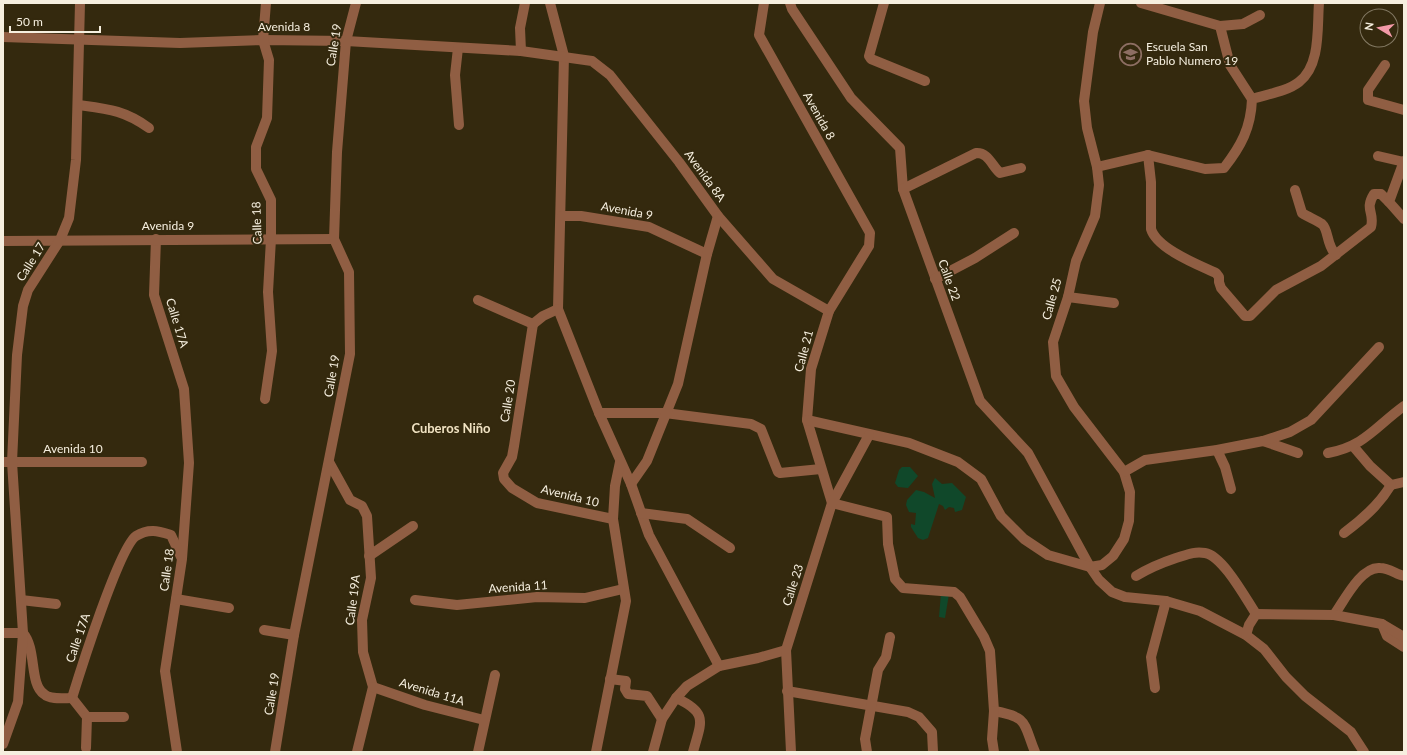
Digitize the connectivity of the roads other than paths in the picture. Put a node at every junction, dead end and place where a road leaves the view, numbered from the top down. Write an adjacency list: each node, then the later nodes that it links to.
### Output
1 (80, 3): 15 (street, Calle 17)
2 (266, 3): 16 (street, Calle 18)
3 (356, 3): 17 (street, Calle 19)
4 (525, 3): 19 (street)
5 (550, 3): 20 (street)
6 (764, 3): 41 (street, Avenida 8)
7 (790, 3): 33 (street, Calle 22)
8 (884, 3): 22 (street)
9 (1100, 3): 31 (street, Calle 25)
10 (1141, 3): 13 (street)
11 (1319, 3): 23 (street)
12 (1260, 15): 13 (street)
13 (1220, 26): 23 (street)
14 (3, 37): 15 (street, Avenida 8)
15 (80, 40): 16 (street, Avenida 8); 24 (street, Calle 17)
16 (263, 40): 17 (street, Avenida 8); 42 (street, Calle 18)
17 (346, 41): 18 (street, Avenida 8); 40 (street, Calle 19)
18 (458, 48): 19 (street, Avenida 8); 26 (street)
19 (521, 51): 20 (street, Avenida 8)
20 (564, 56): 36 (street); 37 (street, Avenida 8A)
21 (1385, 65): 25 (street)
22 (926, 81)
23 (1252, 99): 28 (street)
24 (78, 106): 27 (street); 43 (street, Calle 17)
25 (1404, 110)
26 (459, 125)
27 (150, 128)
28 (1148, 155): 31 (street); 47 (street)
29 (1378, 156): 30 (street)
30 (1404, 162): 35 (street)
31 (1097, 167): 49 (street, Calle 25)
32 (1021, 168): 33 (street)
33 (903, 189): 48 (street, Calle 22)
34 (1295, 190): 47 (street)
35 (1389, 202): 38 (street); 47 (street)
36 (562, 216): 46 (street, Avenida 9); 52 (street)
37 (718, 216): 46 (street); 53 (street, Avenida 8A)
38 (1404, 219)
39 (1014, 232): 48 (street)
40 (334, 238): 42 (street, Avenida 9); 70 (street, Calle 19)
41 (871, 238): 53 (street, Calle 21)
42 (271, 239): 44 (street, Avenida 9); 57 (street, Calle 18)
43 (60, 240): 44 (street, Avenida 9); 45 (street, Avenida 9); 68 (street, Calle 17)
44 (156, 240): 56 (street, Calle 17A)
45 (3, 241)
46 (707, 254): 60 (street)
47 (1336, 255)
48 (935, 279): 87 (street, Calle 22)
49 (1068, 297): 51 (street); 73 (street, Calle 25)
50 (478, 300): 54 (street)
51 (1114, 303)
52 (558, 309): 54 (street); 59 (street)
53 (829, 310): 61 (street, Calle 21)
54 (532, 324): 74 (street, Calle 20)
55 (1379, 347): 63 (street)
56 (184, 389): 86 (street, Calle 18)
57 (265, 400)
58 (1404, 406): 64 (street)
59 (599, 413): 60 (street); 71 (street)
60 (665, 413): 72 (street); 76 (street)
61 (807, 420): 62 (street); 72 (street, Calle 21)
62 (869, 435): 79 (street, Calle 23); 87 (street)
63 (1262, 441): 65 (street); 67 (street)
64 (1353, 446): 66 (street); 77 (street)
65 (1217, 450): 73 (street); 78 (street)
66 (1328, 453)
67 (1298, 454)
68 (7, 462): 69 (street, Avenida 10); 92 (street, Calle 17)
69 (142, 462)
70 (329, 462): 85 (street, Calle 19A); 103 (street, Calle 19)
71 (620, 462): 76 (street); 81 (street)
72 (821, 469): 79 (street, Calle 21)
73 (1124, 472): 87 (street, Calle 25)
74 (504, 478): 81 (street, Avenida 10)
75 (1404, 482): 77 (street)
76 (631, 484): 80 (street)
77 (1391, 485): 83 (street)
78 (1231, 489)
79 (832, 503): 108 (street, Calle 23); 118 (street)
80 (641, 513): 84 (street); 109 (street)
81 (613, 519): 90 (street)
82 (413, 526): 85 (street)
83 (1344, 532)
84 (730, 548)
85 (369, 556): 112 (street, Calle 19A)
86 (182, 559): 91 (street, Calle 18); 115 (street, Calle 17A)
87 (1090, 567): 94 (street, Calle 22)
88 (1136, 576): 97 (street)
89 (1404, 576): 98 (street)
90 (622, 589): 93 (street, Avenida 11); 111 (street)
91 (176, 599): 96 (street); 125 (street, Calle 18)
92 (21, 600): 95 (street); 101 (street, Calle 17)
93 (415, 600)
94 (1166, 601): 104 (street, Calle 22); 113 (street)
95 (56, 604)
96 (228, 608)
97 (1256, 614): 98 (street); 104 (street)
98 (1334, 615): 99 (street)
99 (1382, 624): 106 (street); 107 (street)
100 (264, 630): 103 (street)
101 (23, 632): 102 (street); 115 (street, Calle 17); 123 (street, Calle 17)
102 (3, 633)
103 (294, 635): 126 (street, Calle 19)
104 (1246, 635): 137 (street, Calle 22)
105 (890, 637): 117 (street)
106 (1404, 637)
107 (1404, 647)
108 (786, 650): 109 (street); 114 (street, Calle 23)
109 (719, 666): 116 (street)
110 (495, 674): 122 (street)
111 (610, 679): 121 (street); 129 (street)
112 (373, 687): 122 (street, Avenida 11A); 127 (street, Calle 19A)
113 (1155, 688)
114 (787, 691): 117 (street); 132 (street, Calle 23)
115 (72, 698): 119 (street)
116 (676, 698): 121 (street); 131 (street)
117 (871, 705): 133 (street); 134 (street)
118 (994, 711): 135 (street); 136 (street)
119 (87, 717): 120 (street); 124 (street)
120 (124, 717)
121 (662, 719): 130 (street)
122 (484, 720): 128 (street)
123 (3, 744)
124 (86, 748)
125 (177, 752)
126 (275, 752)
127 (357, 752)
128 (478, 752)
129 (596, 752)
130 (653, 752)
131 (694, 752)
132 (791, 752)
133 (867, 752)
134 (933, 752)
135 (994, 752)
136 (1035, 752)
137 (1364, 752)

